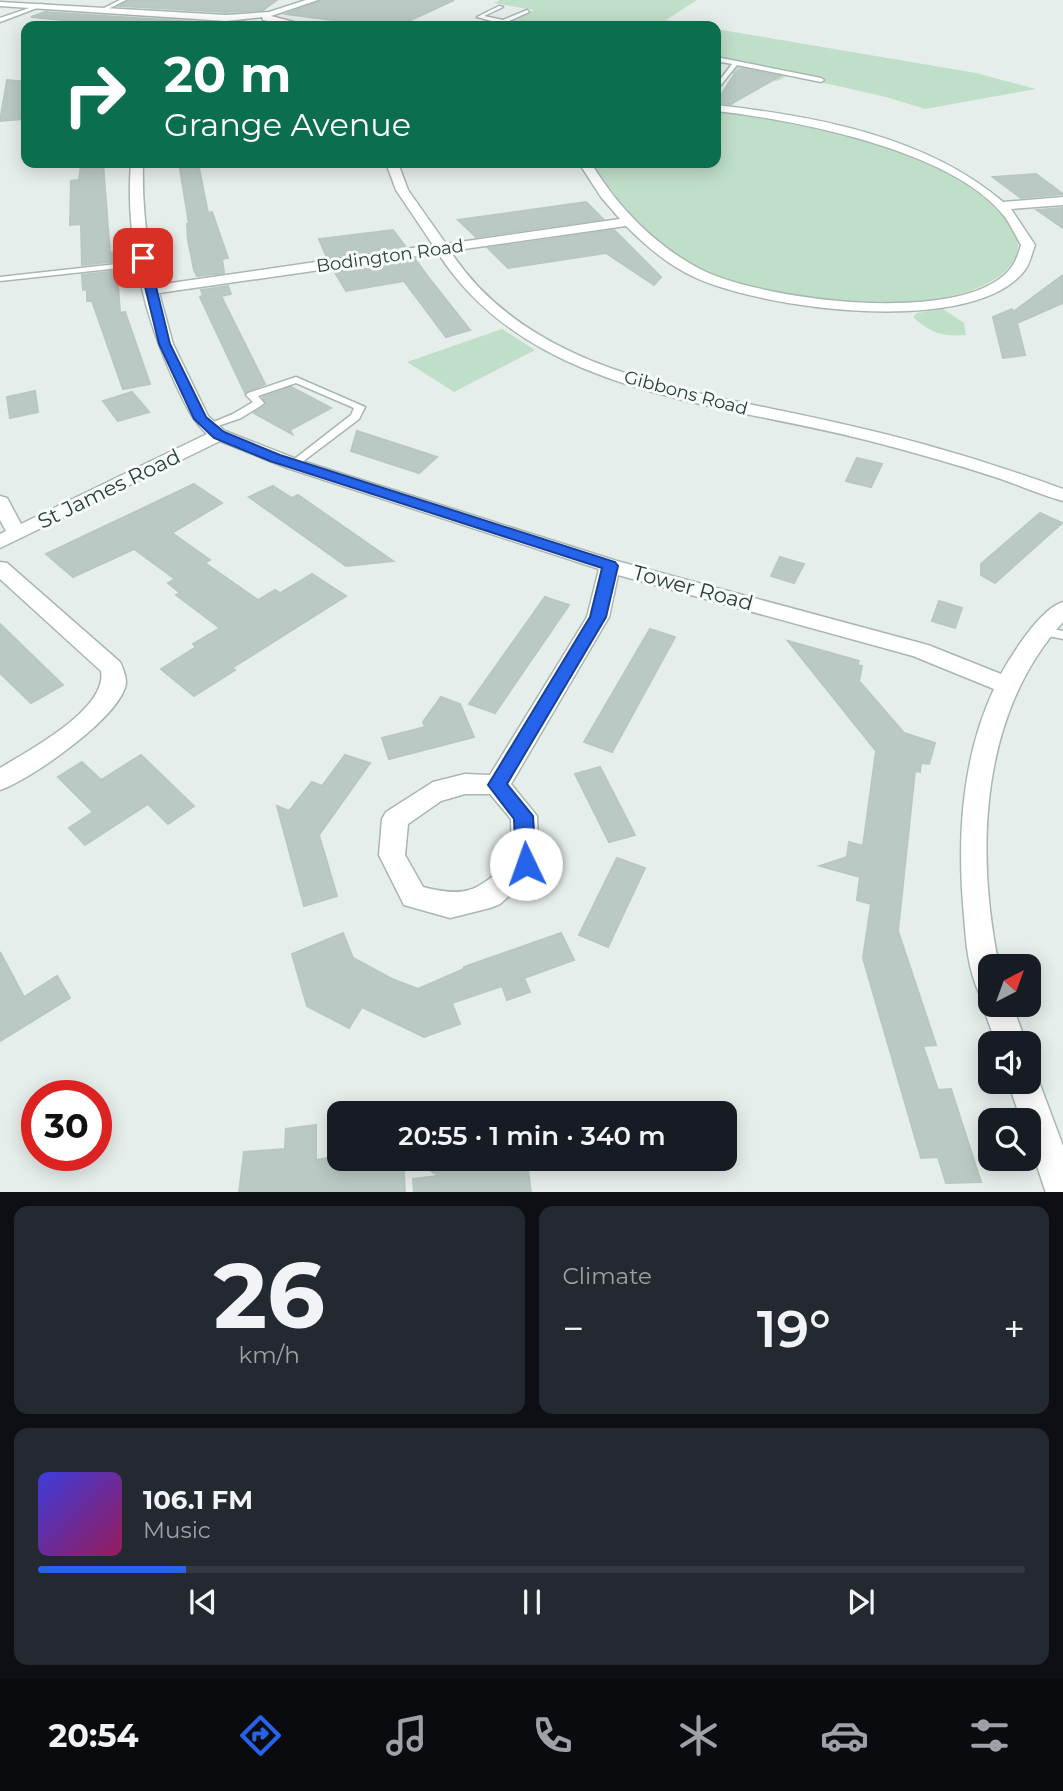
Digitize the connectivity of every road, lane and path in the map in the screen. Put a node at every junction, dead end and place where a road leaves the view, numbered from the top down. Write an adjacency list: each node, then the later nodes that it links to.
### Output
1 (124, 0): 6 (lane)
2 (314, 0): 8 (street)
3 (0, 4): 4 (street)
4 (43, 5): 6 (street); 10 (lane)
5 (501, 7): 13 (lane)
6 (102, 10): 9 (street)
7 (527, 12): 14 (lane)
8 (261, 15): 9 (street); 12 (street)
9 (211, 17): 11 (street)
10 (0, 20)
11 (205, 21)
12 (277, 21)
13 (498, 21)
14 (505, 21)
15 (721, 60): 16 (lane)
16 (736, 63): 17 (lane); 18 (lane)
17 (821, 80)
18 (721, 82)
19 (721, 109): 24 (street)
20 (136, 168): 27 (street)
21 (394, 168): 26 (street, Gibbons Road)
22 (588, 168): 25 (street)
23 (1063, 201): 24 (street)
24 (1002, 206): 25 (street)
25 (631, 221): 26 (street, Bodington Road)
26 (443, 248): 29 (street, Bodington Road); 32 (street, Gibbons Road)
27 (144, 263): 28 (lane); 29 (street)
28 (0, 279)
29 (150, 290): 30 (street)
30 (214, 431): 31 (street, Tower Road); 31 (lane); 34 (street, St James Road)
31 (293, 464): 35 (street, Tower Road)
32 (1063, 495)
33 (0, 502): 34 (street)
34 (8, 538)
35 (610, 566): 39 (street, Tower Road); 41 (street)
36 (0, 568): 40 (street)
37 (1063, 609): 38 (street)
38 (1053, 633): 39 (street)
39 (1006, 685): 42 (street)
40 (0, 780)
41 (497, 785): 41 (street)
42 (981, 954)
43 (1028, 1094): 44 (street)
44 (1063, 1192)

